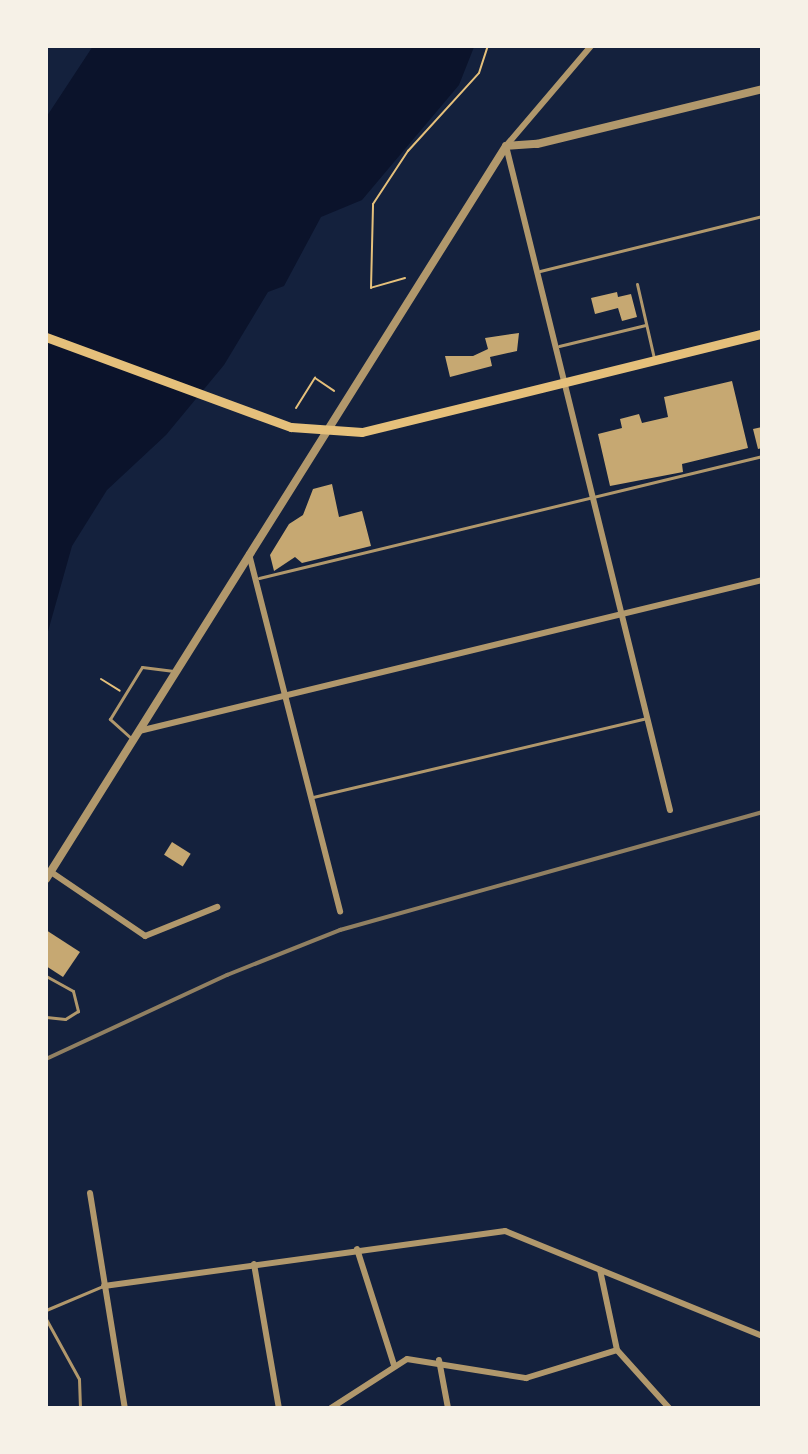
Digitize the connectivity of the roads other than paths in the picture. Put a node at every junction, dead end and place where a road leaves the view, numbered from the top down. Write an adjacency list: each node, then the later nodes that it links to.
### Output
1 (591, 46): 3 (street)
2 (762, 89): 3 (street)
3 (506, 146): 5 (street); 13 (street)
4 (762, 216): 5 (lane)
5 (540, 271): 10 (street)
6 (637, 284): 7 (lane)
7 (646, 324): 10 (lane); 11 (lane)
8 (762, 334): 11 (main road)
9 (46, 338): 13 (main road)
10 (559, 346): 12 (street)
11 (655, 360): 12 (main road)
12 (567, 382): 13 (main road); 15 (street)
13 (325, 432): 16 (street)
14 (762, 456): 15 (lane)
15 (596, 497): 17 (lane); 19 (street)
16 (249, 554): 17 (street); 20 (street)
17 (259, 579): 21 (street)
18 (762, 580): 19 (street)
19 (624, 613): 21 (street); 22 (street)
20 (176, 671): 23 (street); 24 (lane)
21 (288, 697): 23 (street); 25 (street)
22 (647, 717): 25 (lane); 26 (street)
23 (139, 731): 24 (street)
24 (133, 740): 27 (street)
25 (313, 797): 29 (street)
26 (670, 810)
27 (49, 876): 28 (street)
28 (216, 907)
29 (340, 912)
30 (46, 976): 31 (lane)
31 (46, 1017)
32 (90, 1193): 36 (street)
33 (357, 1250): 34 (street); 35 (street); 42 (street)
34 (254, 1264): 36 (street); 45 (street)
35 (600, 1269): 39 (street); 40 (street)
36 (105, 1286): 37 (lane); 44 (street)
37 (46, 1310)
38 (46, 1320): 43 (lane)
39 (762, 1336)
40 (617, 1350): 41 (street); 48 (street)
41 (439, 1360): 42 (street); 47 (street)
42 (394, 1365): 46 (street)
43 (80, 1407)
44 (125, 1407)
45 (279, 1407)
46 (331, 1407)
47 (448, 1407)
48 (669, 1407)

